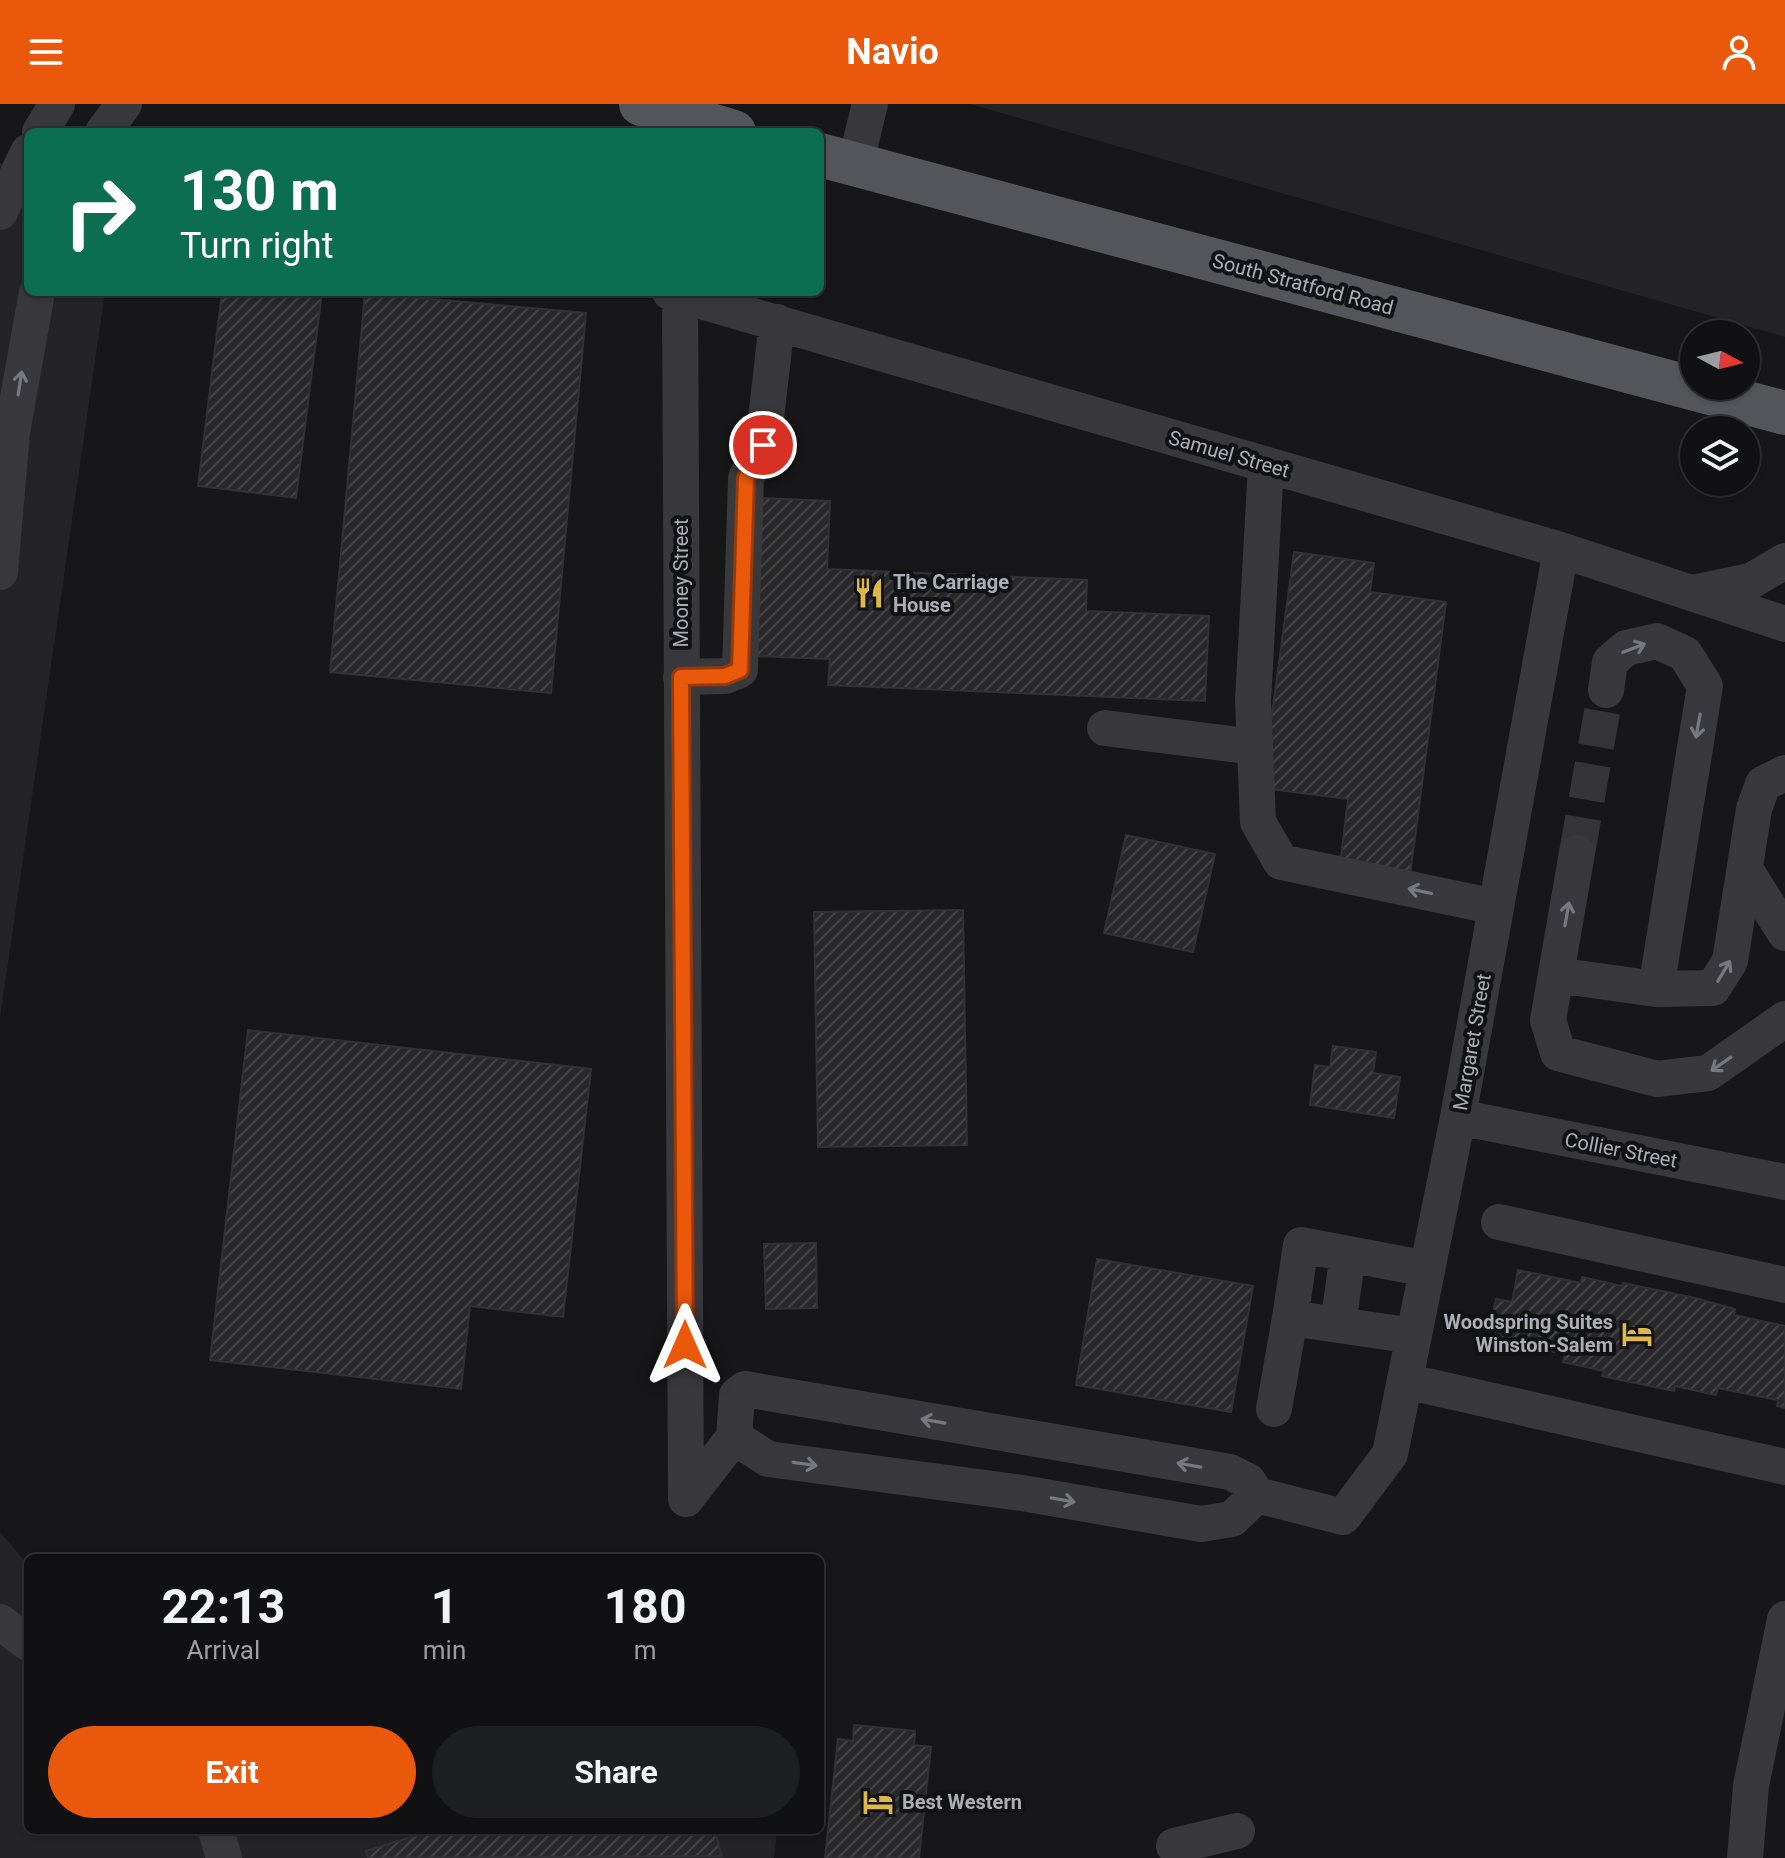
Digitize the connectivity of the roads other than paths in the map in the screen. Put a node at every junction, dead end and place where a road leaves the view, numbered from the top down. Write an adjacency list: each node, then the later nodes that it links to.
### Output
1 (57, 104): 6 (street)
2 (124, 104): 7 (street)
3 (641, 104): 5 (main road)
4 (870, 104): 8 (street)
5 (730, 125)
6 (42, 128)
7 (106, 128)
8 (838, 160): 15 (main road, South Stratford Road)
9 (24, 161): 10 (street)
10 (0, 212)
11 (36, 296): 16 (street, one-way to 11)
12 (677, 296): 24 (street, Mooney Street)
13 (687, 296): 14 (street, Samuel Street)
14 (777, 322): 17 (street, Samuel Street); 24 (street)
15 (1785, 413)
16 (12, 432): 18 (street); 21 (street)
17 (1266, 465): 19 (street, Samuel Street); 27 (street)
18 (0, 479)
19 (1561, 550): 22 (street, Samuel Street); 31 (street, Margaret Street)
20 (1785, 561): 22 (street)
21 (0, 572)
22 (1693, 593): 23 (street, Samuel Street)
23 (1785, 624)
24 (681, 677): 47 (street, Mooney Street)
25 (1606, 690): 34 (street, one-way to 34)
26 (1105, 728): 27 (street)
27 (1255, 747): 31 (street, one-way to 27)
28 (1785, 773): 30 (street)
29 (1577, 853): 33 (street, one-way to 29)
30 (1745, 869): 32 (street); 34 (street, one-way to 30)
31 (1496, 907): 36 (street, Margaret Street)
32 (1785, 933)
33 (1556, 975): 34 (street); 35 (street, one-way to 33)
34 (1656, 989)
35 (1785, 1019)
36 (1458, 1117): 37 (street, Collier Street); 40 (street, Margaret Street)
37 (1785, 1182)
38 (1499, 1222): 41 (street)
39 (1348, 1254): 40 (street); 42 (street); 43 (street)
40 (1427, 1269): 44 (street, Margaret Street)
41 (1785, 1285)
42 (1290, 1318): 43 (street); 46 (street)
43 (1338, 1325): 44 (street)
44 (1414, 1336): 45 (street, Margaret Street)
45 (1405, 1381): 48 (street); 49 (street, Margaret Street)
46 (1274, 1409)
47 (734, 1437): 49 (street, one-way to 49); 49 (street, one-way to 47)
48 (1785, 1467)
49 (1257, 1495)
50 (1785, 1619): 57 (street)
51 (0, 1622): 52 (street)
52 (24, 1640)
53 (1237, 1831): 55 (street)
54 (217, 1834): 56 (street)
55 (1174, 1846)
56 (224, 1858)
57 (1745, 1858)

